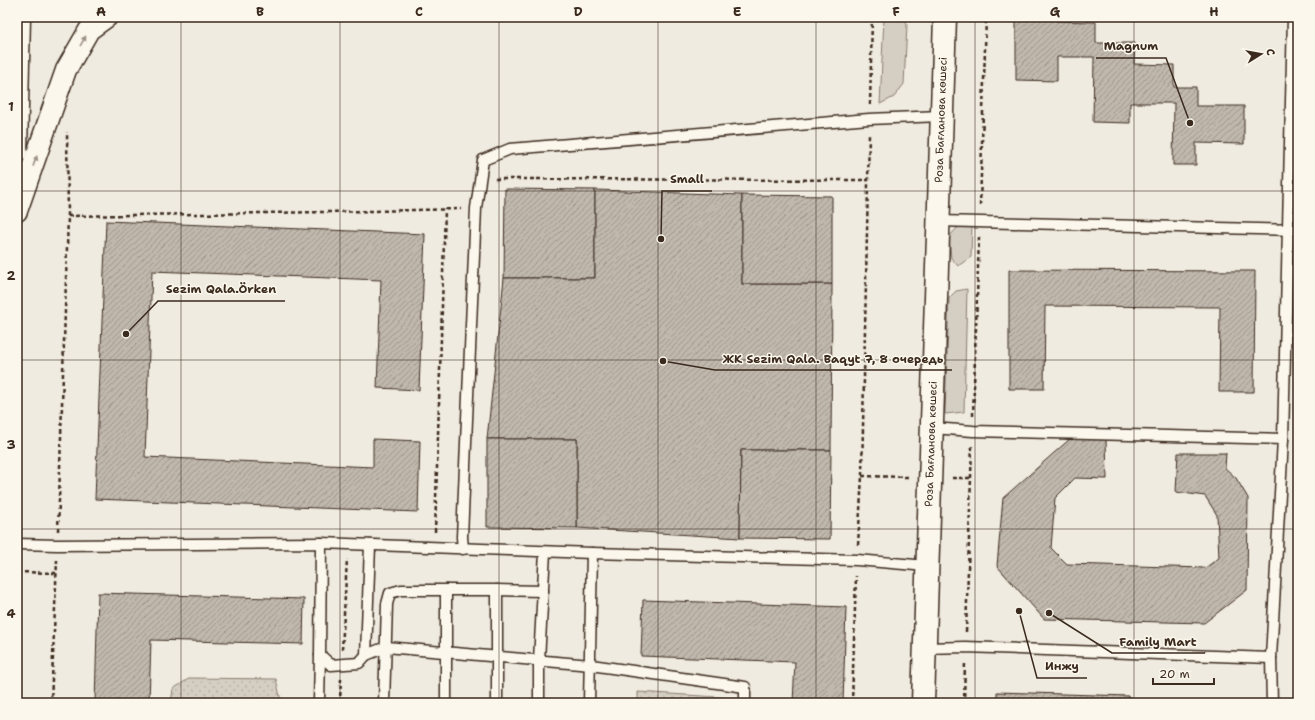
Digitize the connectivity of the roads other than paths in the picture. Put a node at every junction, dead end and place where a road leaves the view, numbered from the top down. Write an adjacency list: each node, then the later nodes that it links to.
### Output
1 (20, 17): 8 (street)
2 (106, 17): 9 (street, one-way to 2)
3 (931, 17): 6 (street)
4 (945, 17): 6 (street, Роза Бағланова көшесі)
5 (1293, 17): 11 (lane)
6 (944, 44): 7 (street, Роза Бағланова көшесі)
7 (941, 116): 10 (street, Роза Бағланова көшесі); 17 (lane)
8 (17, 152)
9 (17, 211)
10 (938, 221): 11 (lane); 12 (street, Роза Бағланова көшесі)
11 (1293, 230): 13 (lane)
12 (932, 428): 13 (lane); 20 (street, Роза Бағланова көшесі)
13 (1283, 439): 30 (lane)
14 (320, 543): 15 (lane); 16 (lane); 27 (lane)
15 (17, 544)
16 (370, 545): 17 (lane); 28 (lane)
17 (463, 549): 18 (lane)
18 (545, 552): 19 (lane); 23 (lane)
19 (592, 553): 20 (lane); 32 (lane)
20 (927, 566): 25 (street, Роза Бағланова көшесі)
21 (446, 590): 22 (lane); 24 (lane); 26 (lane)
22 (497, 590): 23 (lane); 29 (lane)
23 (543, 591): 31 (lane)
24 (386, 647): 26 (lane); 28 (lane); 34 (lane)
25 (924, 648): 30 (lane); 40 (street, Роза Бағланова көшесі)
26 (446, 652): 29 (lane); 35 (lane)
27 (320, 655): 28 (lane); 33 (lane)
28 (366, 655)
29 (497, 657): 31 (lane); 36 (lane)
30 (1271, 658): 41 (lane)
31 (540, 660): 32 (lane); 37 (lane)
32 (591, 664): 38 (lane); 39 (lane)
33 (319, 703)
34 (384, 703)
35 (446, 703)
36 (497, 703)
37 (539, 703)
38 (590, 703)
39 (745, 703)
40 (923, 703)
41 (1272, 703)

